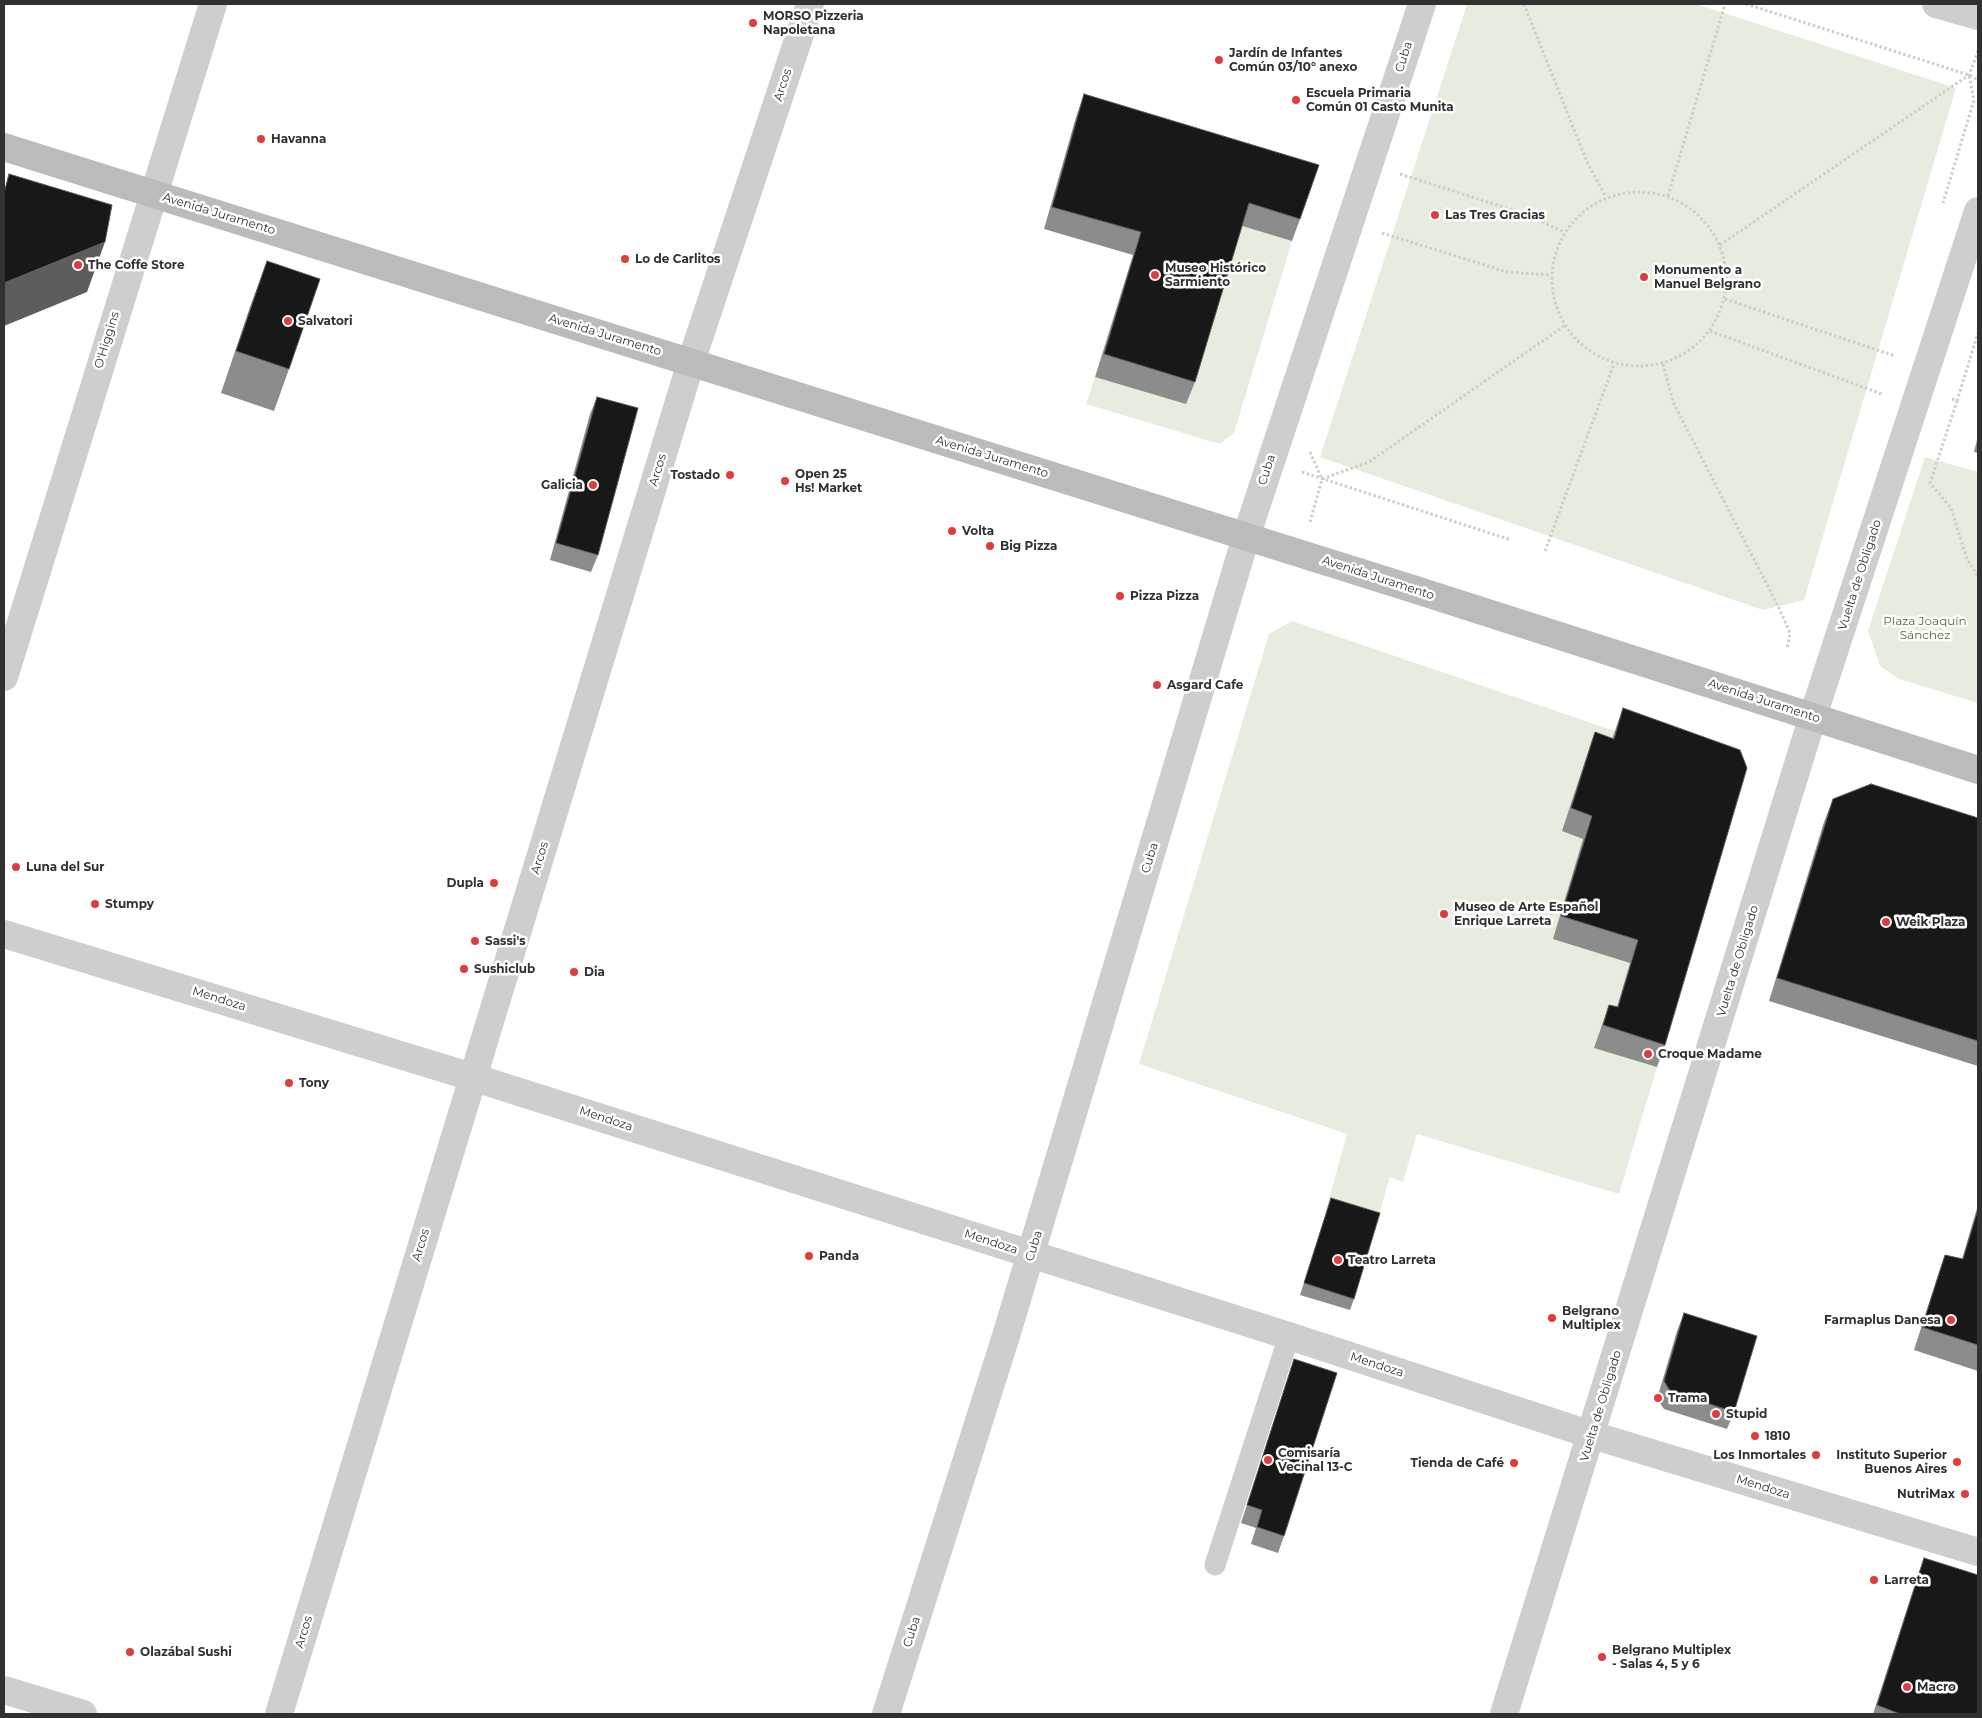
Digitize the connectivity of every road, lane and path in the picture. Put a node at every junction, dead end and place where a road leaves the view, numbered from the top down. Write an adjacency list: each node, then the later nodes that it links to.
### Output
1 (213, 4): 14 (street, O'Higgins)
2 (810, 4): 28 (street, Arcos)
3 (1422, 4): 35 (street, Cuba)
4 (1524, 4): 16 (path)
5 (1726, 4): 15 (path)
6 (1746, 4): 10 (path)
7 (1936, 4): 8 (street)
8 (1978, 16)
9 (1978, 50): 10 (path)
10 (1969, 75): 11 (path); 18 (path); 21 (path)
11 (1978, 80)
12 (4, 147): 14 (main road, Avenida Juramento)
13 (1399, 174): 20 (path)
14 (152, 193): 28 (main road, Avenida Juramento); 41 (street, O'Higgins)
15 (1668, 196): 16 (path); 21 (path)
16 (1606, 197): 20 (path)
17 (1978, 211): 42 (street, Vuelta de Obligado)
18 (1940, 213)
19 (1379, 232): 22 (path)
20 (1564, 232): 22 (path)
21 (1720, 245): 23 (path)
22 (1551, 275): 24 (path)
23 (1725, 299): 25 (path); 27 (path)
24 (1564, 326): 29 (path); 33 (path)
25 (1710, 331): 30 (path); 31 (path)
26 (1978, 333): 32 (path)
27 (1895, 356)
28 (691, 362): 35 (main road, Avenida Juramento); 45 (street, Arcos)
29 (1615, 364): 30 (path); 37 (path)
30 (1663, 364): 40 (path)
31 (1883, 395)
32 (1957, 401)
33 (1322, 479): 36 (path); 38 (path)
34 (1930, 483): 39 (path)
35 (1246, 537): 38 (main road, Avenida Juramento); 46 (street, Cuba)
36 (1511, 540)
37 (1544, 550)
38 (1300, 554): 42 (main road, Avenida Juramento)
39 (1978, 576)
40 (1787, 649)
41 (4, 678)
42 (1814, 716): 43 (main road, Avenida Juramento); 48 (street, Vuelta de Obligado)
43 (1978, 770)
44 (4, 934): 45 (street, Mendoza)
45 (472, 1076): 46 (street, Mendoza); 53 (street, Arcos)
46 (1031, 1254): 47 (street, Mendoza); 54 (street, Cuba)
47 (1289, 1336): 48 (street, Mendoza); 50 (lane)
48 (1592, 1435): 49 (street, Mendoza); 55 (street, Vuelta de Obligado)
49 (1978, 1552)
50 (1215, 1565)
51 (4, 1690): 52 (street)
52 (83, 1714)
53 (279, 1714)
54 (886, 1714)
55 (1504, 1714)

